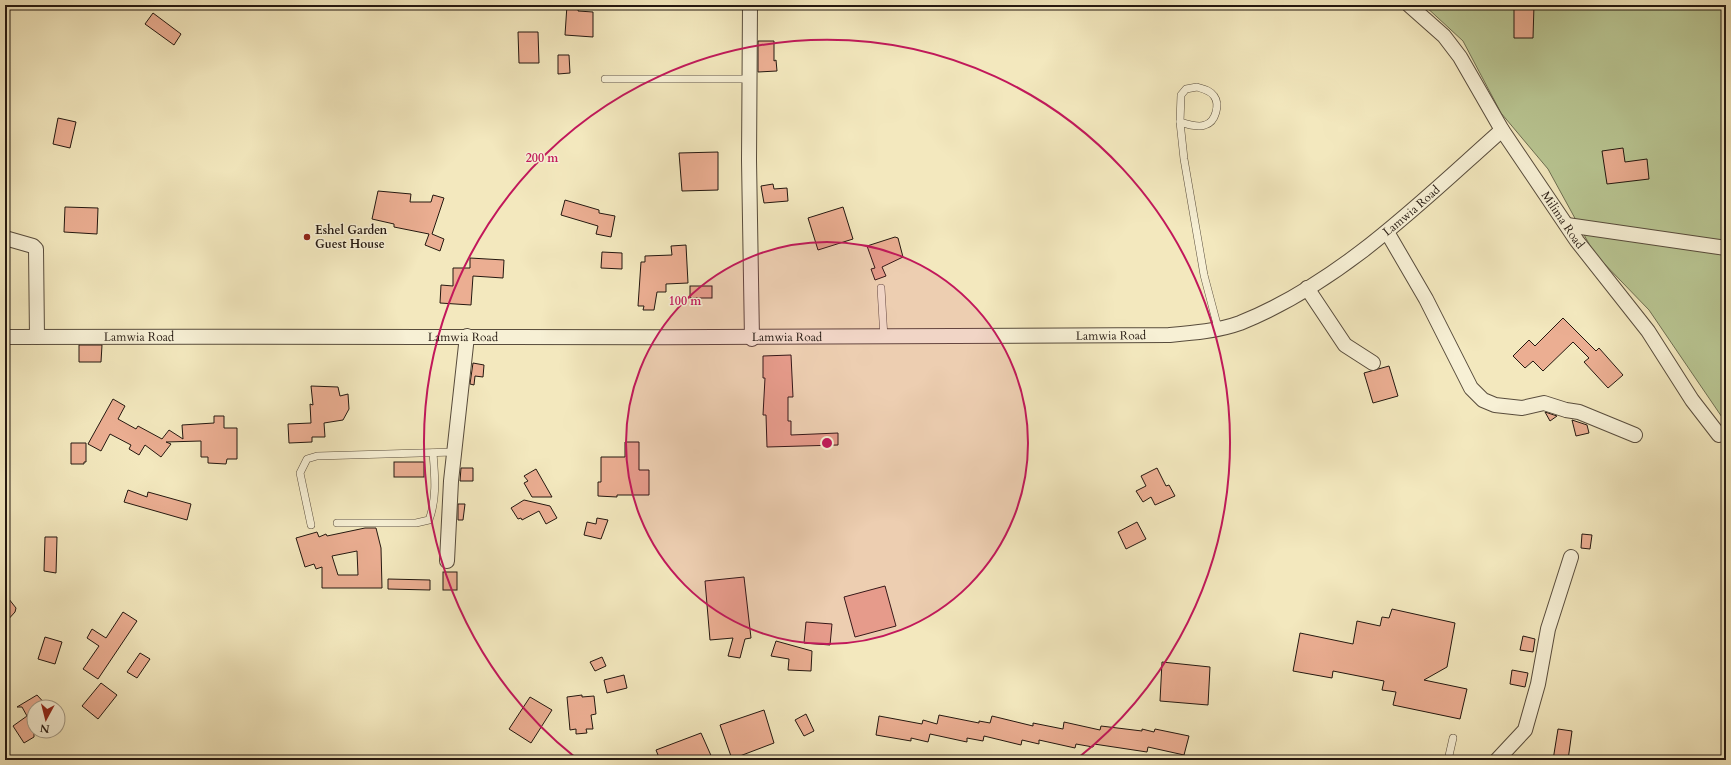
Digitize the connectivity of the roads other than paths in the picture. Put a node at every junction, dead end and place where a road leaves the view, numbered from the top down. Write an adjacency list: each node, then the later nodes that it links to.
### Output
1 (750, 5): 4 (street)
2 (1409, 5): 6 (street, Milima Road)
3 (605, 79): 4 (lane)
4 (750, 79): 18 (street)
5 (1180, 122): 5 (lane); 13 (lane)
6 (1502, 130): 7 (street, Milima Road); 8 (street, Lamwia Road)
7 (1567, 225): 10 (street); 21 (street, Milima Road)
8 (1388, 232): 12 (street, Lamwia Road); 20 (street)
9 (5, 238): 14 (street)
10 (1726, 248)
11 (881, 288): 17 (lane)
12 (1307, 288): 13 (street, Lamwia Road); 19 (street)
13 (1218, 328): 17 (street, Lamwia Road)
14 (37, 336): 15 (street, Lamwia Road); 16 (street, Lamwia Road)
15 (467, 336): 18 (street, Lamwia Road); 22 (street)
16 (5, 337)
17 (884, 338): 18 (street, Lamwia Road)
18 (752, 339)
19 (1373, 363)
20 (1635, 435)
21 (1719, 435)
22 (454, 452): 23 (lane); 27 (street)
23 (433, 453): 24 (lane); 25 (lane)
24 (337, 523)
25 (311, 525)
26 (1571, 556): 30 (street)
27 (447, 561)
28 (1453, 738): 29 (lane)
29 (1448, 760)
30 (1498, 760)

